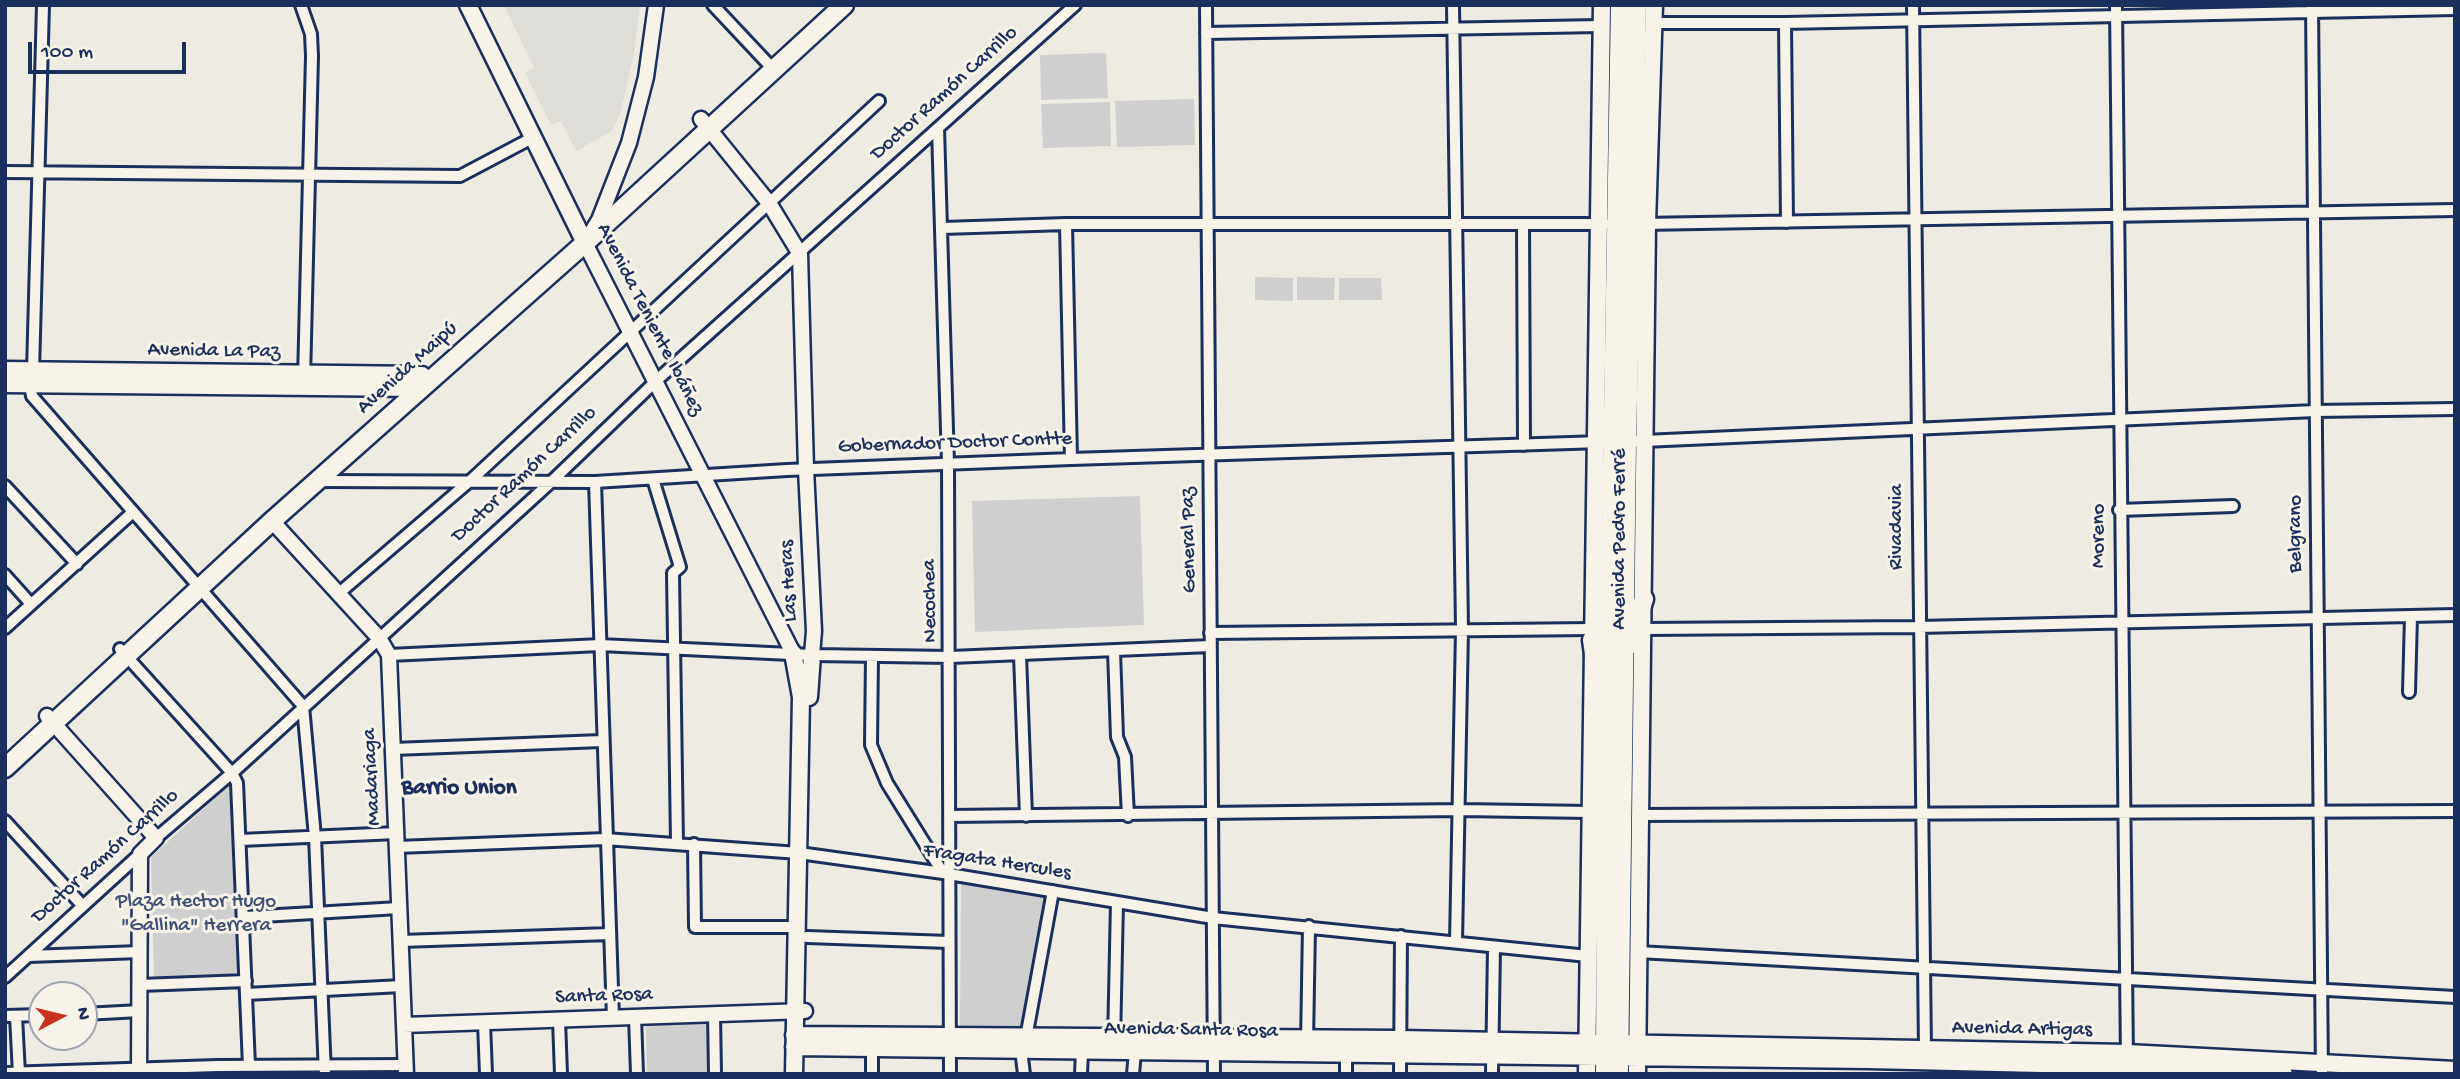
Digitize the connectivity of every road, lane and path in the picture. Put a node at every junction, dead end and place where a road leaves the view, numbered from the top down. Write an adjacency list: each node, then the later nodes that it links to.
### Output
1 (43, 5): 33 (street)
2 (301, 5): 34 (street)
3 (468, 5): 31 (main road, Avenida Teniente Ibáñez)
4 (656, 5): 38 (street)
5 (713, 5): 26 (street)
6 (827, 5): 26 (main road, Avenida Maipú)
7 (844, 5): 26 (main road, Avenida Maipú)
8 (1075, 5): 29 (street, Doctor Ramón Carrillo)
9 (1206, 5): 25 (street, General Paz)
10 (1453, 5): 24 (street)
11 (1602, 5): 23 (main road, Avenida Pedro Ferré)
12 (1607, 5): 30 (main road)
13 (1620, 5): 30 (main road, Avenida Pedro Ferré)
14 (1639, 5): 47 (main road, Avenida Pedro Ferré)
15 (1654, 5): 21 (main road, Avenida Pedro Ferré)
16 (1913, 5): 20 (street, Rivadavia)
17 (2312, 8): 18 (street); 19 (street); 37 (street, Belgrano)
18 (2455, 9)
19 (2116, 10): 20 (street); 39 (street, Moreno)
20 (1913, 19): 22 (street); 40 (street, Rivadavia)
21 (1653, 23): 22 (street); 47 (main road, Avenida Pedro Ferré)
22 (1785, 23): 41 (street)
23 (1601, 26): 24 (street); 46 (main road, Avenida Pedro Ferré)
24 (1453, 27): 25 (street); 42 (street)
25 (1206, 33): 44 (street, General Paz)
26 (770, 65): 28 (main road, Avenida Maipú)
27 (879, 101): 35 (street)
28 (705, 124): 35 (street, Las Heras); 38 (main road, Avenida Maipú); 49 (main road, Avenida Maipú)
29 (938, 128): 48 (street, Necochea); 50 (street, Doctor Ramón Carrillo)
30 (1616, 128): 47 (main road, Avenida Pedro Ferré)
31 (532, 138): 34 (street); 49 (main road, Avenida Teniente Ibáñez)
32 (5, 172): 33 (street)
33 (38, 172): 34 (street); 53 (street)
34 (309, 175): 54 (street)
35 (769, 203): 50 (street, Las Heras); 51 (street)
36 (2455, 210): 37 (street)
37 (2312, 211): 39 (street); 59 (street, Belgrano)
38 (601, 215): 49 (main road, Avenida Maipú)
39 (2116, 216): 40 (street); 60 (street, Moreno)
40 (1916, 220): 41 (street); 61 (street, Rivadavia)
41 (1787, 222): 47 (street)
42 (1459, 223): 44 (street); 45 (street); 64 (street)
43 (1066, 224): 44 (street); 48 (street); 66 (street)
44 (1206, 224): 65 (street, General Paz)
45 (1523, 224): 46 (street); 63 (street)
46 (1598, 224): 47 (street); 62 (main road, Avenida Pedro Ferré)
47 (1631, 224): 62 (main road, Avenida Pedro Ferré); 62 (main road, Avenida Pedro Ferré)
48 (943, 228): 67 (street, Necochea)
49 (583, 239): 51 (street, Avenida Teniente Ibáñez); 57 (main road, Avenida Maipú)
50 (800, 254): 55 (street, Doctor Ramón Carrillo); 68 (street, Las Heras)
51 (631, 332): 55 (street, Avenida Teniente Ibáñez); 71 (street)
52 (5, 370): 53 (main road, Avenida La Paz)
53 (32, 378): 54 (main road, Avenida La Paz); 56 (main road, Avenida La Paz); 78 (street)
54 (304, 380): 57 (main road, Avenida La Paz)
55 (657, 380): 69 (street, Avenida Teniente Ibáñez); 73 (street, Doctor Ramón Carrillo)
56 (5, 384)
57 (416, 384): 72 (main road, Avenida Maipú); 82 (main road, Avenida Maipú)
58 (2455, 409): 59 (street, Gobernador Doctor Contte)
59 (2315, 411): 60 (street, Gobernador Doctor Contte); 88 (street, Belgrano)
60 (2119, 420): 61 (street, Gobernador Doctor Contte); 77 (street, Moreno)
61 (1917, 429): 62 (street, Gobernador Doctor Contte); 90 (street, Rivadavia)
62 (1619, 442): 63 (street, Gobernador Doctor Contte); 84 (main road, Avenida Pedro Ferré); 95 (main road, Avenida Pedro Ferré); 126 (main road, Avenida Pedro Ferré)
63 (1524, 445): 64 (street, Gobernador Doctor Contte)
64 (1461, 447): 65 (street, Gobernador Doctor Contte); 92 (street)
65 (1208, 455): 66 (street, Gobernador Doctor Contte); 94 (street, General Paz)
66 (1071, 458): 67 (street, Gobernador Doctor Contte)
67 (948, 464): 68 (street, Gobernador Doctor Contte); 107 (street, Necochea)
68 (806, 469): 69 (street, Gobernador Doctor Contte); 104 (street, Las Heras)
69 (703, 474): 70 (street, Gobernador Doctor Contte); 102 (street, Avenida Teniente Ibáñez)
70 (653, 479): 74 (street, Gobernador Doctor Contte); 99 (street)
71 (471, 480): 72 (street, Gobernador Doctor Contte); 73 (street, Gobernador Doctor Contte); 83 (street)
72 (317, 481): 79 (main road, Avenida Maipú)
73 (552, 481): 74 (street, Gobernador Doctor Contte); 96 (street, Doctor Ramón Carrillo)
74 (594, 482): 97 (street)
75 (5, 486): 80 (street)
76 (2233, 506): 77 (street)
77 (2119, 510): 89 (street, Moreno)
78 (133, 512): 80 (street); 82 (street)
79 (272, 522): 82 (main road, Avenida Maipú); 83 (street, Madariaga)
80 (77, 564): 85 (street)
81 (5, 575): 85 (street)
82 (197, 586): 101 (main road, Avenida Maipú); 109 (street)
83 (338, 594): 96 (street, Madariaga)
84 (1644, 600): 93 (main road, Avenida Pedro Ferré); 126 (main road)
85 (31, 604): 91 (street)
86 (2455, 615): 87 (street)
87 (2411, 616): 88 (street); 108 (street)
88 (2317, 618): 89 (street); 119 (street, Belgrano)
89 (2120, 622): 90 (street); 122 (street, Moreno)
90 (1918, 627): 93 (street); 118 (street, Rivadavia)
91 (5, 628)
92 (1462, 629): 94 (street); 95 (street); 116 (street)
93 (1643, 629): 121 (main road, Avenida Pedro Ferré)
94 (1210, 633): 98 (street, General Paz)
95 (1592, 634): 126 (main road)
96 (379, 638): 103 (street, Madariaga); 109 (street, Doctor Ramón Carrillo)
97 (600, 645): 99 (street); 103 (street); 111 (street)
98 (1210, 646): 100 (street); 120 (street, General Paz)
99 (672, 649): 102 (street); 133 (street)
100 (1114, 651): 105 (street); 125 (street)
101 (123, 653): 110 (main road, Avenida Maipú); 115 (street)
102 (793, 653): 104 (street); 136 (main road, Las Heras)
103 (389, 655): 112 (street, Madariaga)
104 (812, 655): 106 (street); 136 (main road, Las Heras)
105 (1020, 655): 107 (street); 124 (street)
106 (872, 656): 107 (street); 137 (street)
107 (951, 657): 123 (street, Necochea)
108 (2409, 692)
109 (303, 706): 115 (street, Doctor Ramón Carrillo); 128 (street)
110 (50, 719): 113 (main road, Avenida Maipú); 114 (main road, Avenida Maipú); 129 (street)
111 (602, 741): 112 (street); 130 (street)
112 (393, 749): 132 (street, Madariaga)
113 (5, 753)
114 (5, 768)
115 (232, 774): 129 (street, Doctor Ramón Carrillo); 131 (street)
116 (1461, 810): 120 (street); 126 (street); 151 (street)
117 (2455, 811): 119 (street)
118 (1921, 813): 121 (street); 122 (street); 157 (street, Rivadavia)
119 (2318, 813): 122 (street); 164 (street, Belgrano)
120 (1212, 814): 125 (street); 144 (street, General Paz)
121 (1641, 815): 154 (main road, Avenida Pedro Ferré)
122 (2123, 815): 159 (street, Moreno)
123 (950, 816): 124 (street); 137 (street, Necochea)
124 (1026, 816): 125 (street)
125 (1128, 816)
126 (1606, 816): 156 (main road, Avenida Pedro Ferré); 190 (main road, Avenida Pedro Ferré)
127 (5, 821): 140 (street)
128 (315, 837): 131 (street, Fragata Hercules); 132 (street, Fragata Hercules); 142 (street)
129 (156, 838): 135 (street, Doctor Ramón Carrillo)
130 (605, 839): 132 (street, Fragata Hercules); 133 (street, Fragata Hercules); 147 (street)
131 (240, 840): 143 (street)
132 (397, 840): 141 (street, Madariaga)
133 (677, 843): 134 (street, Fragata Hercules)
134 (694, 844): 136 (street, Fragata Hercules); 146 (street)
135 (139, 854): 140 (street, Doctor Ramón Carrillo); 153 (street)
136 (804, 854): 137 (street, Fragata Hercules); 146 (main road, Las Heras)
137 (947, 874): 138 (street, Fragata Hercules); 150 (street, Necochea)
138 (1053, 891): 139 (street, Fragata Hercules); 180 (street)
139 (1117, 902): 144 (street, Fragata Hercules); 181 (street)
140 (82, 905): 155 (street, Doctor Ramón Carrillo)
141 (400, 908): 142 (street); 149 (street, Madariaga)
142 (319, 913): 143 (street); 163 (street)
143 (244, 917): 160 (street)
144 (1213, 918): 145 (street, Fragata Hercules); 182 (street, General Paz)
145 (1309, 926): 148 (street, Fragata Hercules); 183 (street)
146 (803, 932): 150 (street); 167 (main road, Las Heras)
147 (610, 934): 149 (street); 173 (street)
148 (1401, 936): 151 (street, Fragata Hercules); 184 (street)
149 (401, 942): 162 (street, Madariaga)
150 (949, 942): 179 (street, Necochea)
151 (1456, 942): 152 (street, Fragata Hercules)
152 (1494, 947): 156 (street, Fragata Hercules); 185 (street)
153 (140, 951): 155 (street); 161 (street)
154 (1638, 952): 157 (street); 190 (main road, Avenida Pedro Ferré)
155 (29, 956): 158 (street, Doctor Ramón Carrillo)
156 (1588, 956): 190 (main road, Avenida Pedro Ferré)
157 (1924, 967): 159 (street); 186 (street, Rivadavia)
158 (7, 973)
159 (2124, 978): 164 (street); 191 (street, Moreno)
160 (246, 981): 161 (street); 165 (street)
161 (140, 985): 168 (street)
162 (402, 986): 163 (street); 176 (street, Madariaga)
163 (321, 989): 165 (street); 196 (street)
164 (2319, 989): 166 (street); 193 (street, Belgrano)
165 (246, 994): 192 (street)
166 (2455, 996)
167 (800, 1011): 170 (street, Santa Rosa); 177 (main road, Las Heras)
168 (140, 1012): 169 (street); 198 (street)
169 (98, 1014)
170 (714, 1014): 172 (street, Santa Rosa); 204 (street)
171 (11, 1016): 200 (street)
172 (635, 1017): 173 (street, Santa Rosa); 203 (street)
173 (613, 1018): 174 (street, Santa Rosa)
174 (559, 1020): 175 (street, Santa Rosa); 202 (street)
175 (484, 1023): 176 (street, Santa Rosa); 201 (street)
176 (404, 1025): 194 (street, Madariaga)
177 (800, 1041): 178 (main road, Avenida Santa Rosa); 205 (main road, Las Heras); 206 (main road, Las Heras)
178 (872, 1042): 179 (main road, Avenida Santa Rosa); 207 (street)
179 (950, 1043): 180 (main road, Avenida Santa Rosa); 208 (street, Necochea)
180 (1023, 1044): 181 (main road, Avenida Santa Rosa); 187 (main road, Avenida Santa Rosa); 209 (street)
181 (1114, 1045): 182 (main road, Avenida Santa Rosa); 187 (main road, Avenida Santa Rosa); 188 (main road, Avenida Santa Rosa)
182 (1214, 1046): 183 (main road, Avenida Santa Rosa); 188 (main road, Avenida Santa Rosa); 212 (street, General Paz)
183 (1307, 1046): 184 (main road, Avenida Santa Rosa); 189 (main road, Avenida Santa Rosa)
184 (1400, 1047): 185 (main road, Avenida Santa Rosa); 189 (main road, Avenida Santa Rosa); 214 (street)
185 (1492, 1048): 190 (main road, Avenida Santa Rosa); 215 (street)
186 (1925, 1049): 190 (main road, Avenida Artigas); 191 (main road, Avenida Artigas)
187 (1082, 1051): 210 (street)
188 (1135, 1052): 211 (street)
189 (1346, 1054): 213 (street)
190 (1612, 1059): 191 (main road, Avenida Artigas)
191 (2127, 1064): 193 (main road, Avenida Artigas); 216 (main road, Avenida Artigas)
192 (249, 1066): 195 (street); 196 (street)
193 (2322, 1068): 197 (main road, Avenida Artigas)
194 (405, 1069): 196 (street)
195 (217, 1070): 198 (street)
196 (325, 1070)
197 (2455, 1070)
198 (139, 1071): 200 (street)
199 (5, 1073): 200 (street)
200 (19, 1073)
201 (485, 1074)
202 (561, 1074)
203 (637, 1074)
204 (715, 1074)
205 (794, 1074)
206 (805, 1074)
207 (872, 1074)
208 (950, 1074)
209 (1024, 1074)
210 (1081, 1074)
211 (1133, 1074)
212 (1214, 1074)
213 (1346, 1074)
214 (1400, 1074)
215 (1492, 1074)
216 (2284, 1074)

